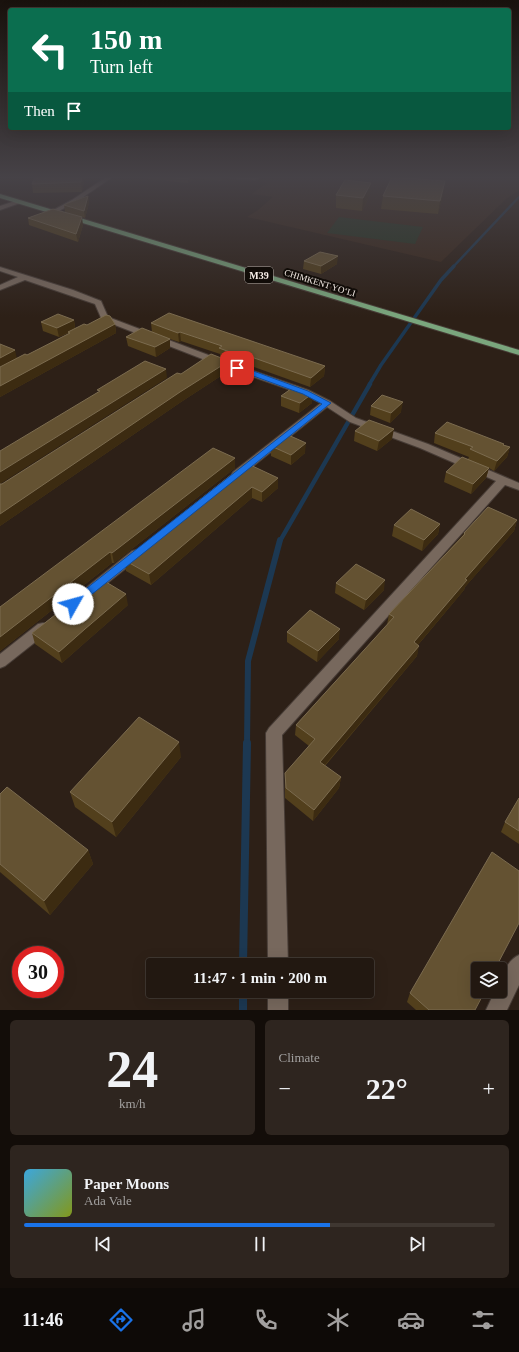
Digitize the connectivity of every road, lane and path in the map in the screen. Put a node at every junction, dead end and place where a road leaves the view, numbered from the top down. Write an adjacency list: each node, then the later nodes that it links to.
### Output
1 (90, 223): 5 (highway, CHIMKENT YO‘LI / M39)
2 (0, 269): 3 (street)
3 (25, 277): 4 (street); 6 (street)
4 (0, 288)
5 (519, 353)
6 (208, 358): 7 (street); 8 (street)
7 (195, 366)
8 (327, 403): 9 (street); 10 (street)
9 (503, 480): 11 (street); 16 (street)
10 (228, 481)
11 (519, 487)
12 (148, 545): 13 (street)
13 (80, 598)
14 (49, 623): 15 (street)
15 (0, 662)
16 (278, 958)
17 (519, 965): 20 (street)
18 (278, 998): 19 (street)
19 (278, 1010)
20 (496, 1010)

